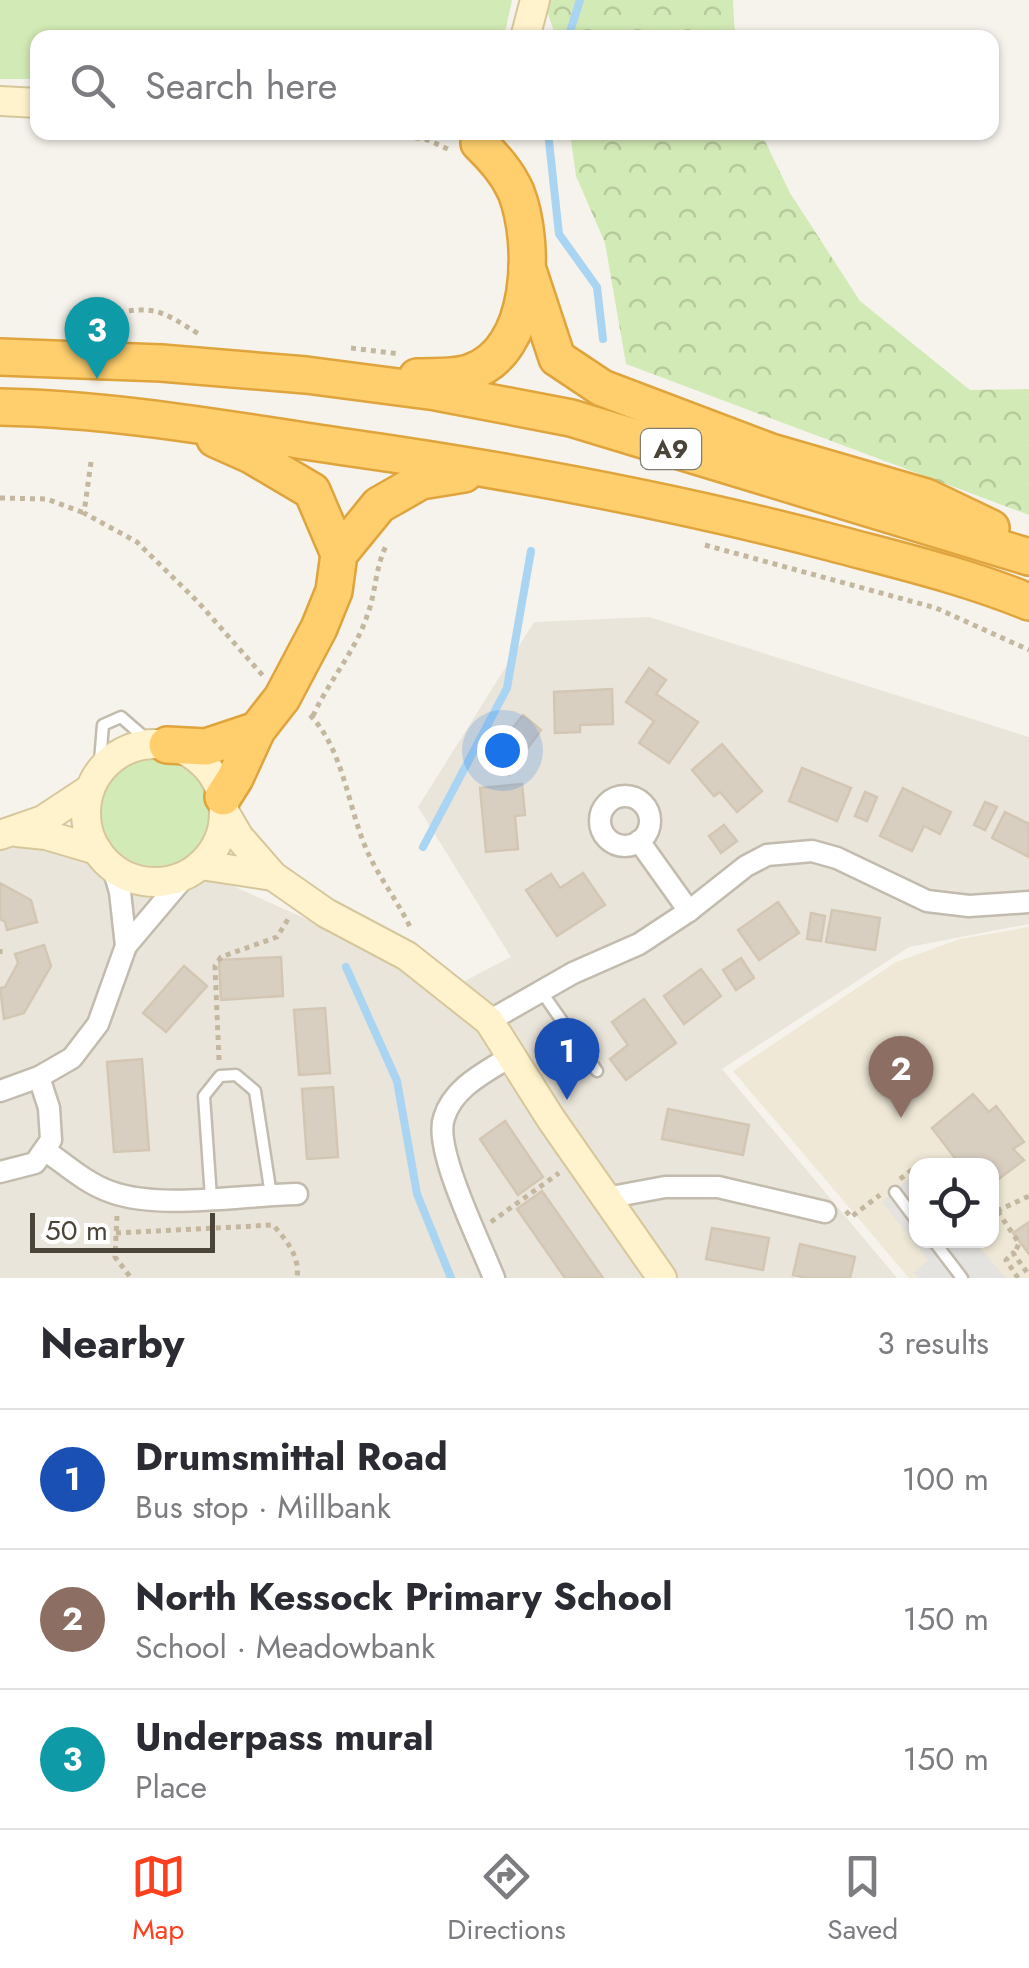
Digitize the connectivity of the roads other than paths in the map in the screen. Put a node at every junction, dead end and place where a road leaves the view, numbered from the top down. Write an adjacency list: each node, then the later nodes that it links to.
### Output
1 (535, 0): 2 (street)
2 (526, 30)
3 (0, 101): 4 (street)
4 (30, 103)
5 (469, 140): 6 (highway)
6 (527, 267): 8 (highway, A9); 12 (highway, A9)
7 (0, 357): 8 (highway, A9)
8 (306, 375): 14 (highway, A9)
9 (0, 408): 10 (highway, A9)
10 (168, 420): 11 (highway, A9); 13 (highway, A9)
11 (520, 472): 13 (highway, A9); 15 (highway, A9)
12 (1029, 545)
13 (339, 554): 16 (highway)
14 (1029, 557)
15 (1029, 602)
16 (257, 730): 17 (highway); 19 (highway)
17 (159, 744): 18 (street); 19 (street)
18 (94, 781): 20 (street); 22 (street)
19 (224, 805): 23 (street); 24 (street)
20 (8, 833): 22 (street)
21 (639, 841): 26 (street)
22 (105, 859): 23 (street); 27 (street)
23 (193, 870): 24 (street); 27 (street)
24 (273, 876): 29 (street)
25 (1029, 902): 26 (street)
26 (690, 911): 28 (street)
27 (126, 946): 32 (street)
28 (541, 991): 29 (street); 31 (lane)
29 (489, 1022): 30 (street)
30 (511, 1056): 40 (street); 44 (street)
31 (597, 1071)
32 (39, 1077): 33 (street); 34 (street)
33 (0, 1092)
34 (46, 1152): 35 (street); 39 (street)
35 (0, 1172)
36 (895, 1192): 41 (lane)
37 (297, 1194): 38 (street)
38 (271, 1195): 39 (street); 39 (lane)
39 (212, 1198)
40 (606, 1198): 42 (street); 45 (street)
41 (909, 1211)
42 (825, 1212)
43 (938, 1248): 46 (lane)
44 (494, 1278)
45 (662, 1278)
46 (962, 1278)

